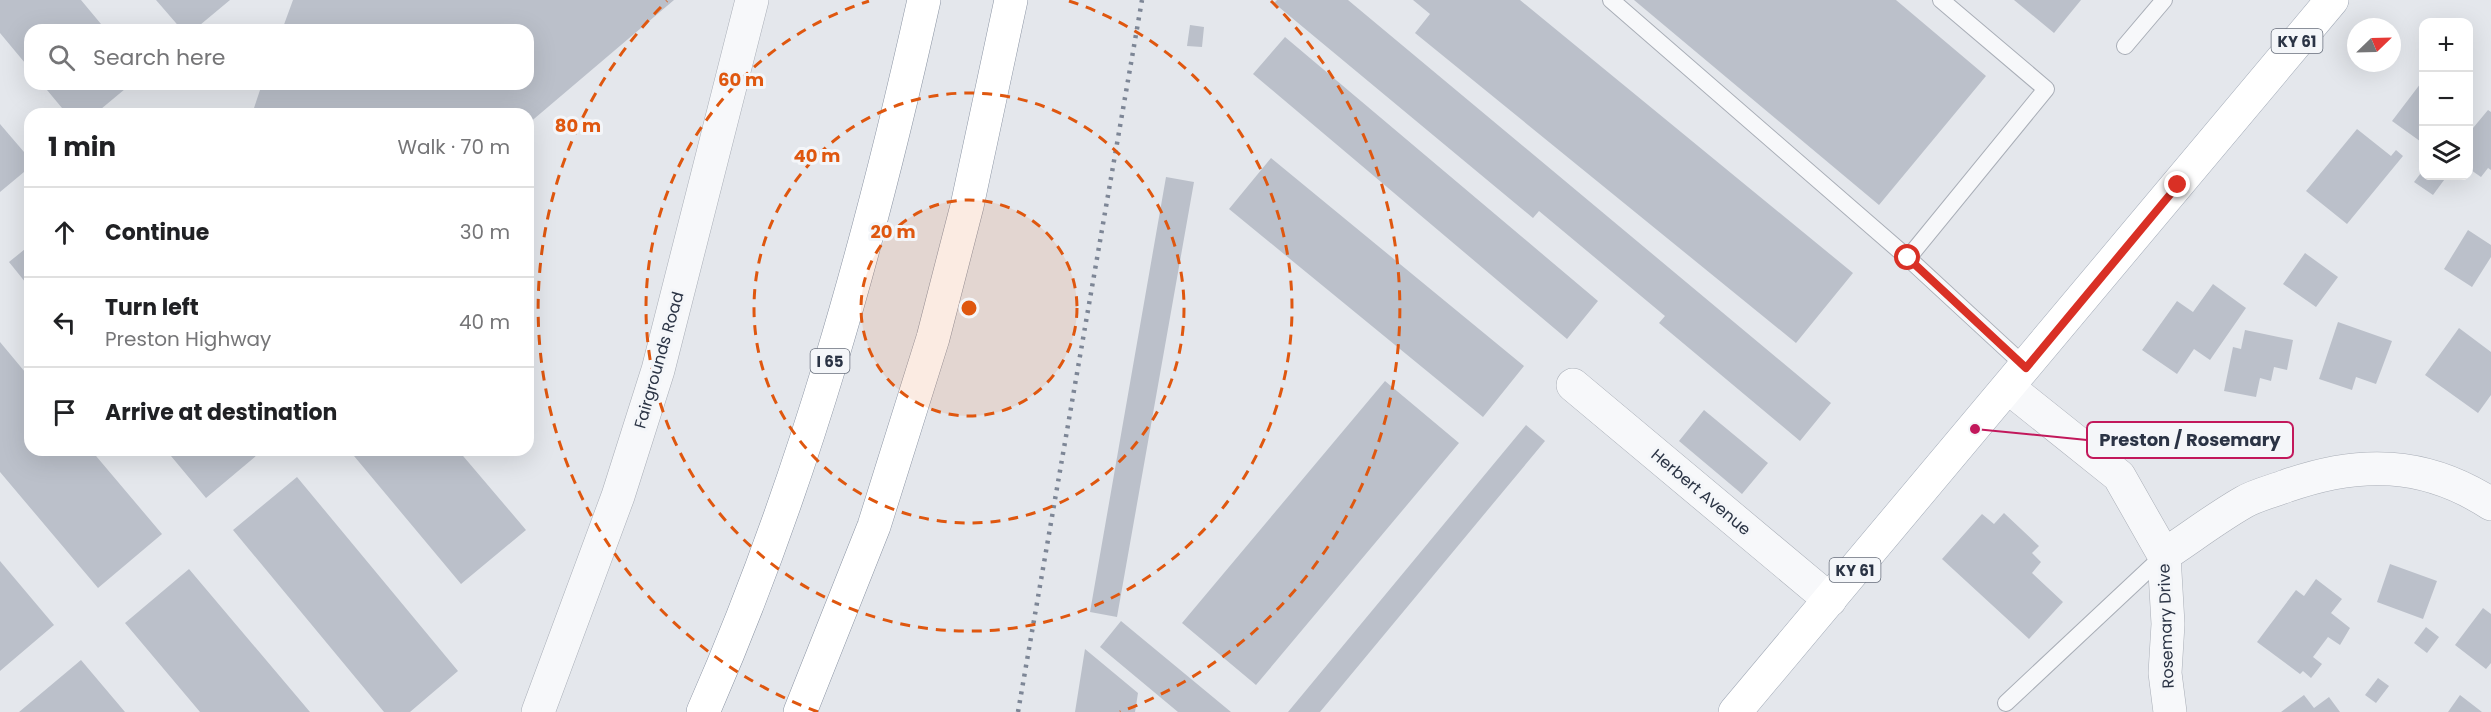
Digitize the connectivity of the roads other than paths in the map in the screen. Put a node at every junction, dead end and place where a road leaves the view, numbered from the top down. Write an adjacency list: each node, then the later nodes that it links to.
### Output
1 (752, 0): 16 (street, Fairgrounds Road)
2 (924, 0): 17 (main road, I 65)
3 (1011, 0): 18 (main road)
4 (1611, 0): 9 (lane)
5 (1941, 0): 9 (lane)
6 (2164, 0): 8 (lane)
7 (2332, 0): 10 (main road, KY 61)
8 (2125, 46)
9 (1908, 258): 10 (lane)
10 (2018, 378): 13 (street, Rosemary Drive); 14 (main road, KY 61)
11 (1573, 385): 14 (street, Herbert Avenue)
12 (2491, 504): 13 (street)
13 (2164, 555): 15 (lane); 20 (street, Rosemary Drive)
14 (1830, 600): 19 (main road, KY 61)
15 (2006, 703)
16 (538, 712)
17 (703, 712)
18 (800, 712)
19 (1735, 712)
20 (2170, 712)

